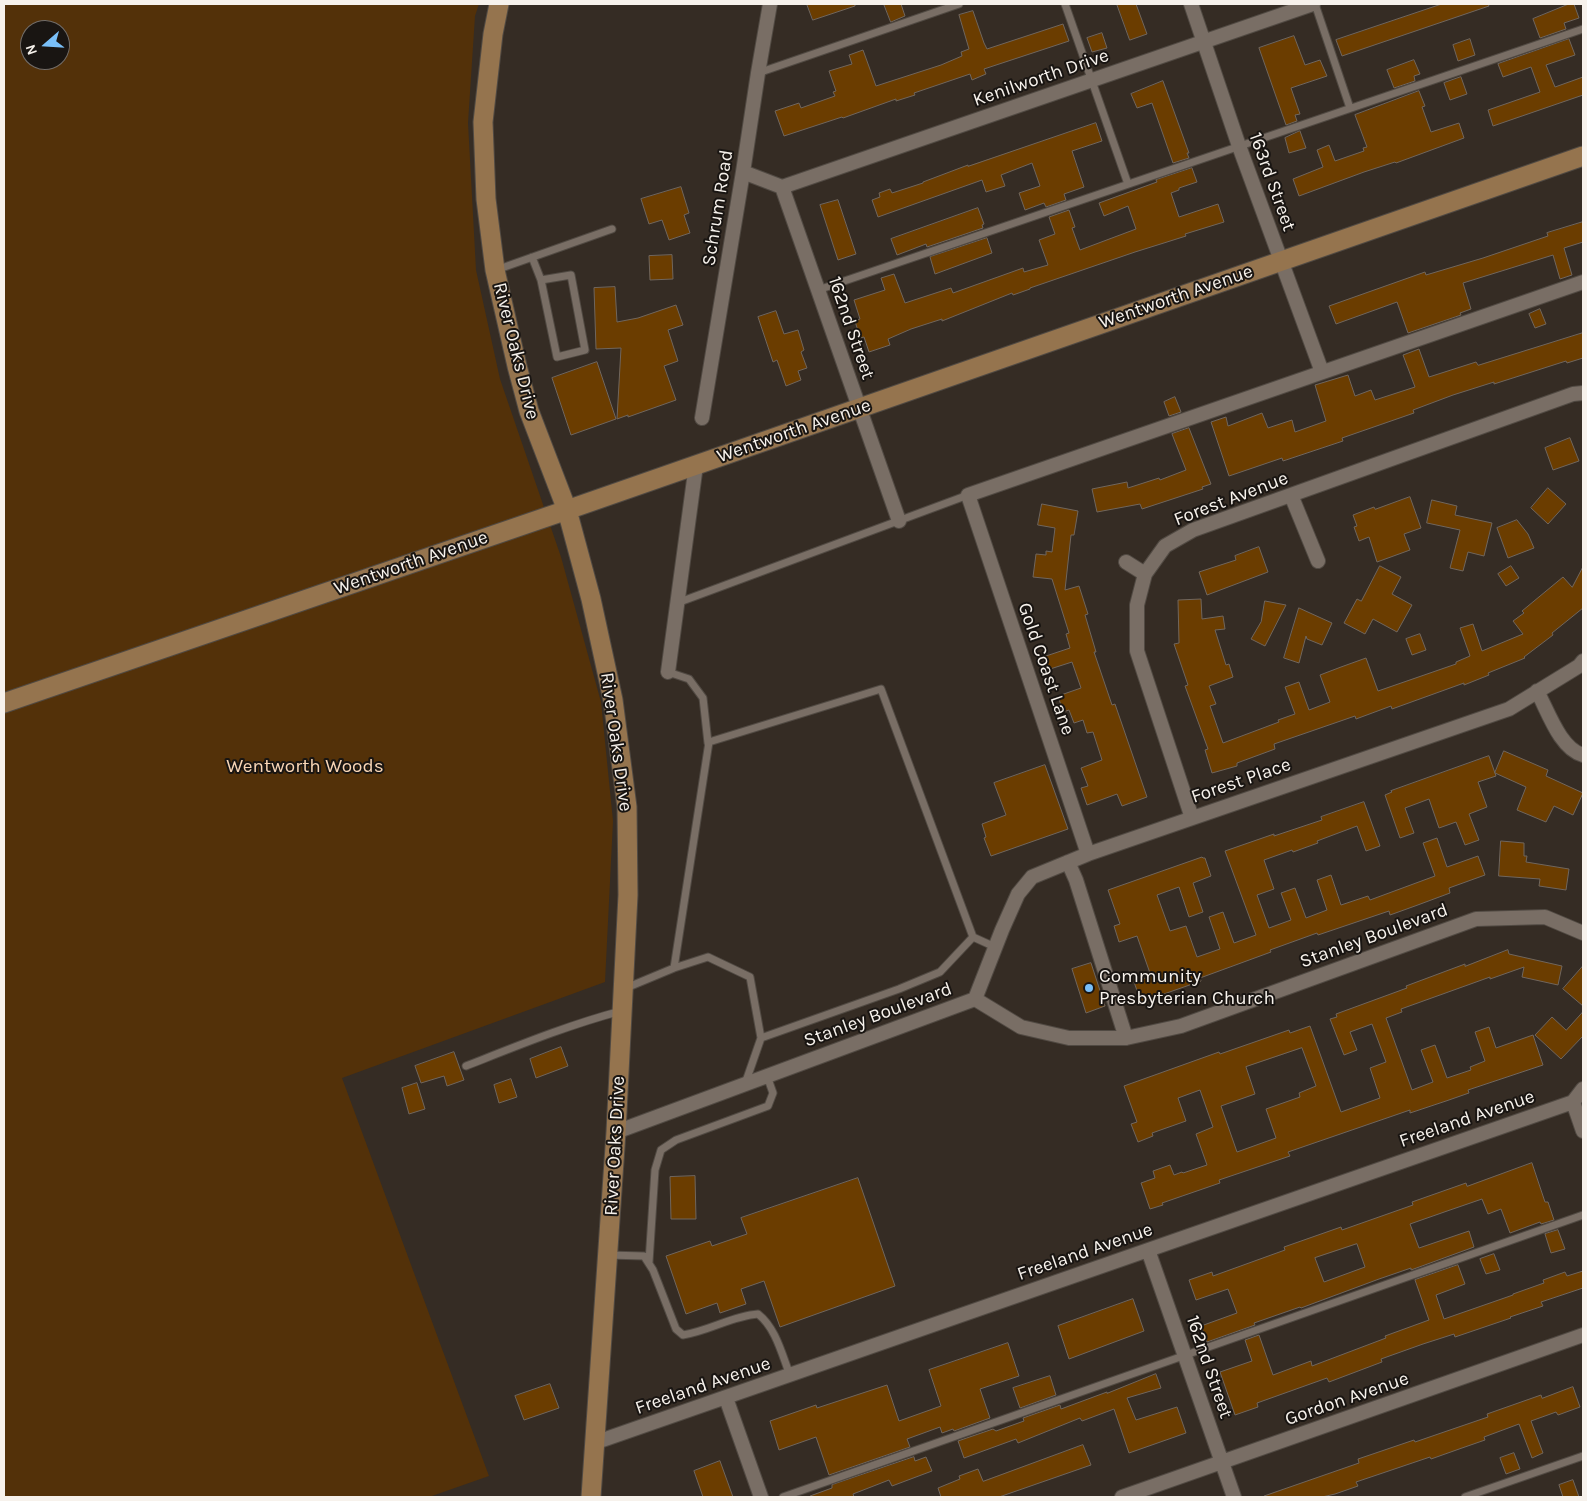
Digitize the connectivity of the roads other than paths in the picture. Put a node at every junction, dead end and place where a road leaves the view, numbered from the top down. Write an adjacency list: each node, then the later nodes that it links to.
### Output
1 (499, 4): 20 (street, River Oaks Drive)
2 (770, 4): 9 (street, Schrum Road)
3 (959, 4): 9 (lane)
4 (1065, 4): 10 (lane)
5 (1191, 4): 8 (street, 163rd Street)
6 (1314, 4): 8 (street, Kenilworth Drive); 11 (lane)
7 (1583, 28): 11 (lane)
8 (1204, 41): 10 (street, Kenilworth Drive); 12 (street, 163rd Street)
9 (758, 73): 14 (street, Schrum Road)
10 (1092, 80): 15 (lane); 16 (street, Kenilworth Drive)
11 (1350, 108): 12 (lane)
12 (1239, 146): 15 (lane); 19 (street, 163rd Street)
13 (1583, 156): 19 (street, Wentworth Avenue)
14 (744, 172): 16 (street); 27 (street, Schrum Road)
15 (1128, 184): 23 (lane)
16 (782, 187): 23 (street, 162nd Street)
17 (612, 229): 18 (lane)
18 (532, 257): 20 (lane); 21 (lane)
19 (1280, 261): 24 (street, 163rd Street); 26 (street, Wentworth Avenue)
20 (495, 270): 31 (street, River Oaks Drive)
21 (541, 280): 21 (lane)
22 (1583, 282): 24 (street)
23 (818, 290): 26 (street, 162nd Street)
24 (1322, 372): 30 (street)
25 (1583, 393): 29 (street, Forest Avenue)
26 (859, 408): 28 (street, Wentworth Avenue); 32 (street, 162nd Street)
27 (702, 418)
28 (696, 465): 31 (street, Wentworth Avenue); 36 (street)
29 (1291, 495): 33 (street); 35 (street, Forest Avenue)
30 (968, 496): 32 (lane); 44 (street, Gold Coast Lane)
31 (567, 510): 40 (street, Wentworth Avenue); 50 (street, River Oaks Drive)
32 (899, 521): 36 (lane)
33 (1318, 561)
34 (1126, 562): 35 (street)
35 (1145, 574): 43 (street, Forest Avenue)
36 (677, 604): 38 (street)
37 (1582, 666): 39 (street, Forest Place)
38 (668, 672): 41 (lane)
39 (1537, 691): 42 (street); 43 (street, Forest Place)
40 (4, 703)
41 (708, 743): 47 (lane); 49 (lane)
42 (1583, 755)
43 (1192, 818): 44 (street, Forest Place)
44 (1088, 854): 45 (street, Forest Place)
45 (1068, 862): 48 (street, Forest Place); 54 (street)
46 (1583, 933): 54 (street, Stanley Boulevard)
47 (973, 937): 48 (lane); 53 (lane)
48 (995, 947): 51 (street, Forest Place)
49 (674, 968): 50 (lane); 53 (lane)
50 (623, 989): 52 (street, River Oaks Drive)
51 (975, 999): 54 (street, Stanley Boulevard); 56 (street, Stanley Boulevard)
52 (622, 1010): 55 (lane); 61 (street, River Oaks Drive)
53 (761, 1038): 57 (lane)
54 (1126, 1038)
55 (466, 1066)
56 (767, 1076): 57 (street, Stanley Boulevard); 65 (lane)
57 (745, 1084): 61 (street, Stanley Boulevard)
58 (1583, 1089): 59 (street)
59 (1573, 1102): 60 (street); 63 (street, Freeland Avenue)
60 (1583, 1131)
61 (616, 1132): 64 (street, River Oaks Drive)
62 (1583, 1215): 67 (lane)
63 (1148, 1250): 67 (street, 162nd Street); 68 (street, Freeland Avenue)
64 (608, 1255): 65 (lane); 70 (street, River Oaks Drive)
65 (649, 1262): 68 (lane)
66 (1583, 1335): 72 (street, Gordon Avenue)
67 (1185, 1356): 72 (street, 162nd Street); 75 (lane)
68 (790, 1376): 69 (street, Freeland Avenue)
69 (726, 1398): 70 (street, Freeland Avenue); 74 (street)
70 (594, 1444): 73 (street, River Oaks Drive)
71 (1583, 1456): 78 (lane)
72 (1222, 1462): 76 (street, Gordon Avenue); 77 (street, 162nd Street)
73 (590, 1497)
74 (761, 1497)
75 (783, 1497)
76 (1122, 1497)
77 (1234, 1497)
78 (1465, 1497)

